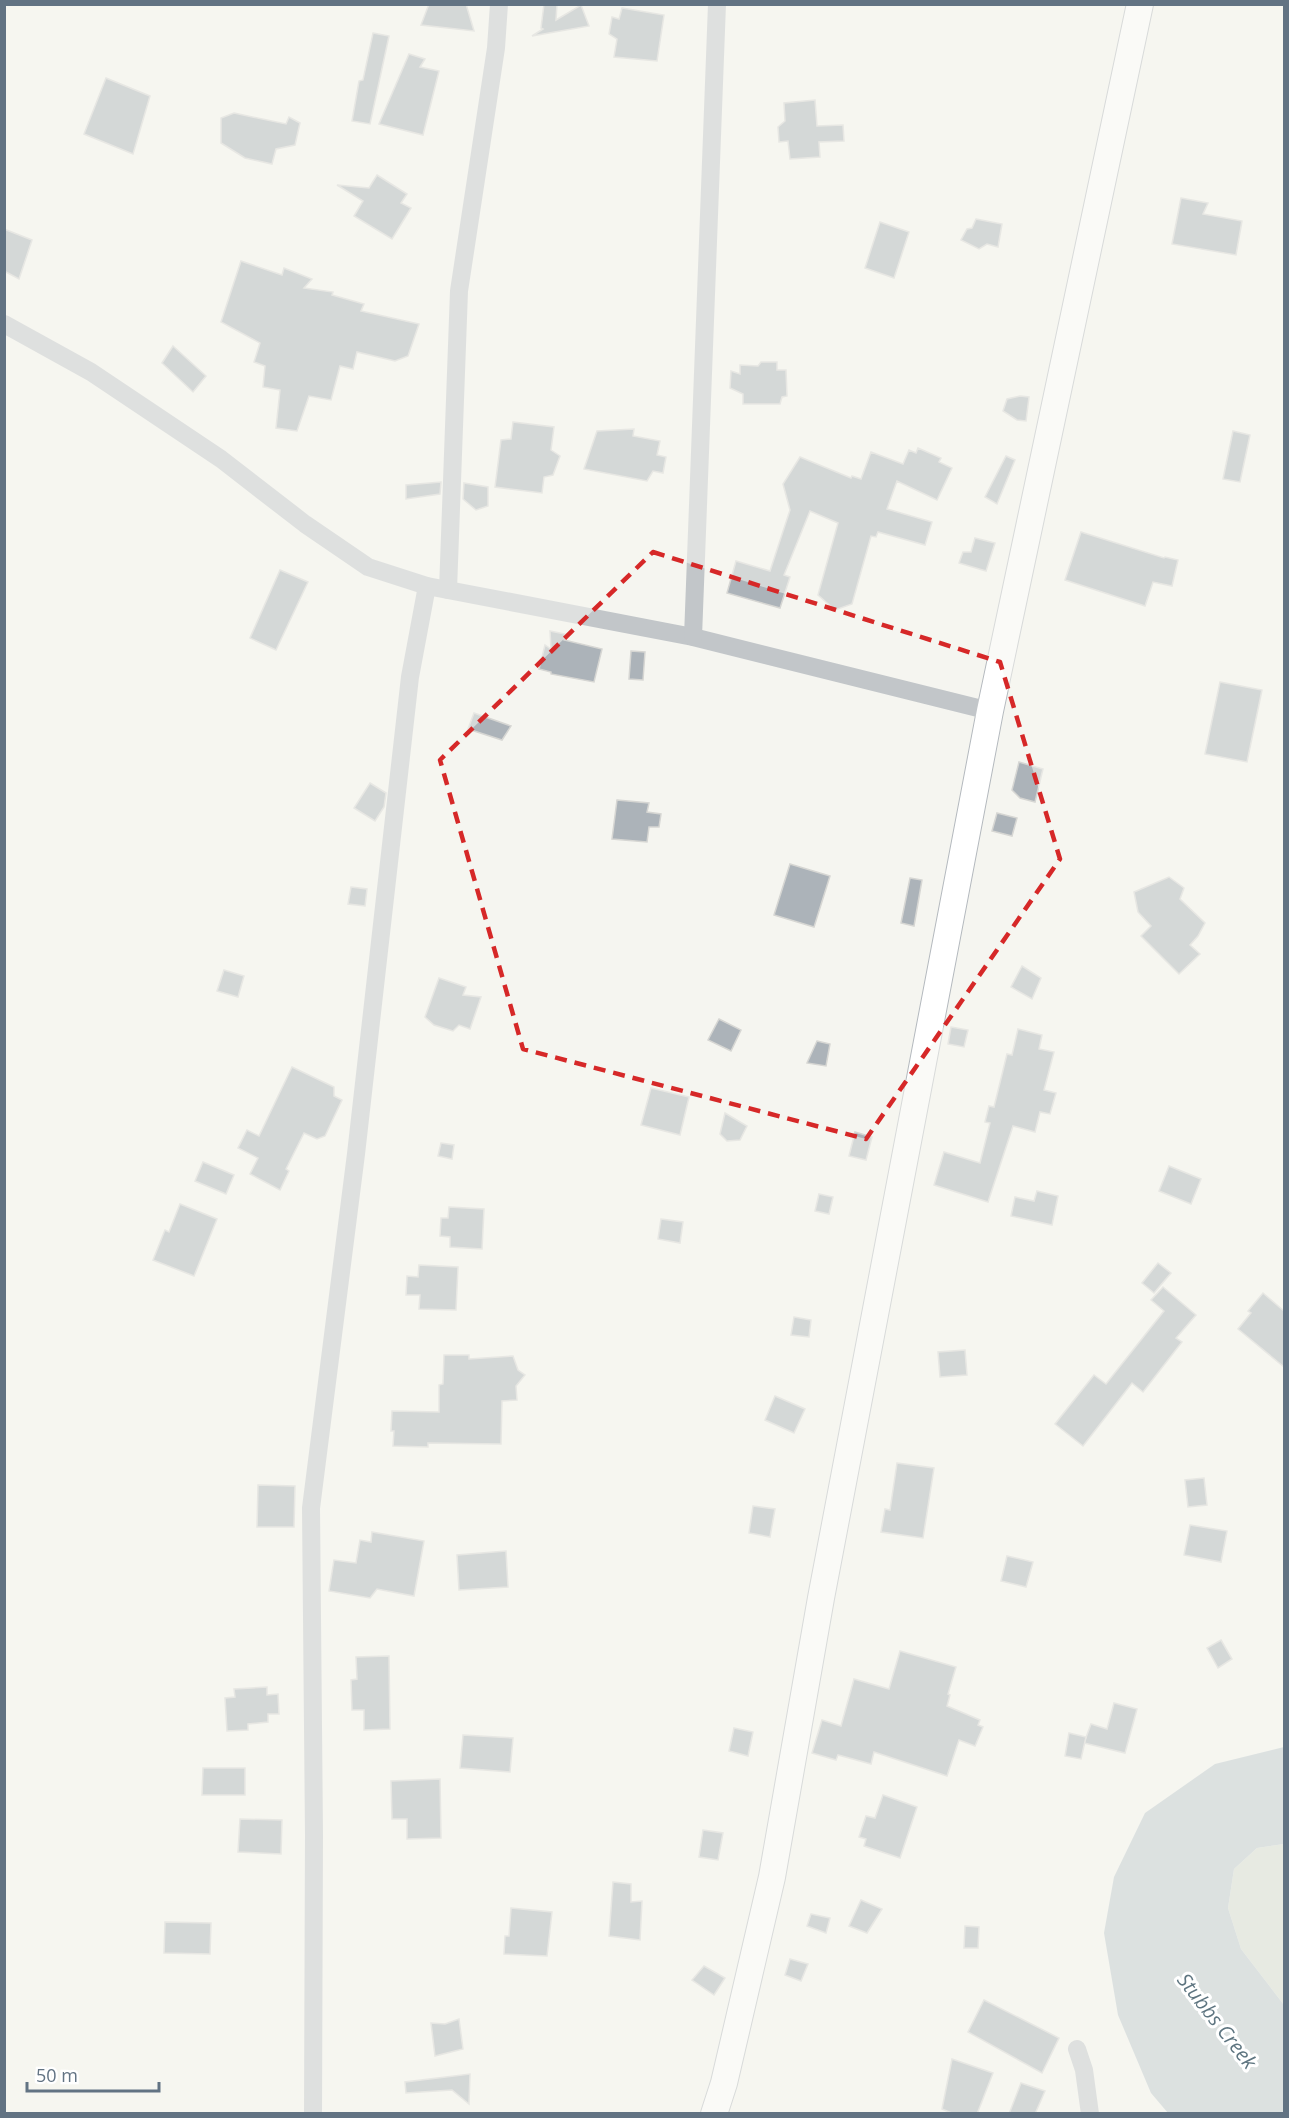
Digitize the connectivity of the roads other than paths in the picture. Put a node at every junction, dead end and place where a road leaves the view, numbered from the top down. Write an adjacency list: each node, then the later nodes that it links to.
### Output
1 (499, 4): 6 (street)
2 (717, 4): 7 (street)
3 (1140, 4): 8 (street)
4 (4, 324): 5 (street)
5 (427, 586): 6 (street); 10 (street)
6 (448, 590): 7 (street)
7 (693, 637): 8 (street)
8 (990, 711): 11 (street)
9 (1077, 2049): 12 (street)
10 (313, 2114)
11 (714, 2114)
12 (1090, 2114)

